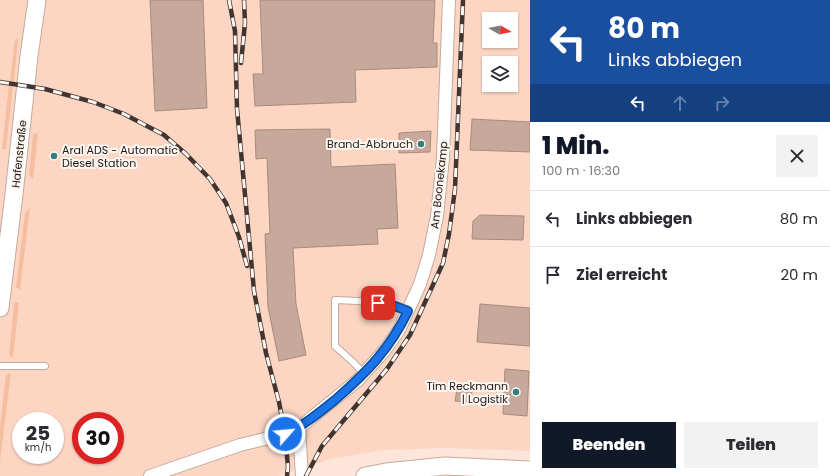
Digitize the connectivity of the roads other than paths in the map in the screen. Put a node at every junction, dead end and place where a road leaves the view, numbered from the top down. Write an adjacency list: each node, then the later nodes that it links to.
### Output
1 (37, 0): 3 (street, Hafenstraße)
2 (449, 0): 4 (street, Am Boonekamp)
3 (0, 308)
4 (408, 311): 7 (street, Am Boonekamp); 7 (lane)
5 (0, 366): 6 (lane)
6 (45, 366)
7 (364, 374): 8 (street, Am Boonekamp)
8 (299, 428): 10 (street, Am Boonekamp); 11 (street)
9 (530, 470): 12 (street)
10 (150, 476)
11 (302, 476)
12 (365, 476)

